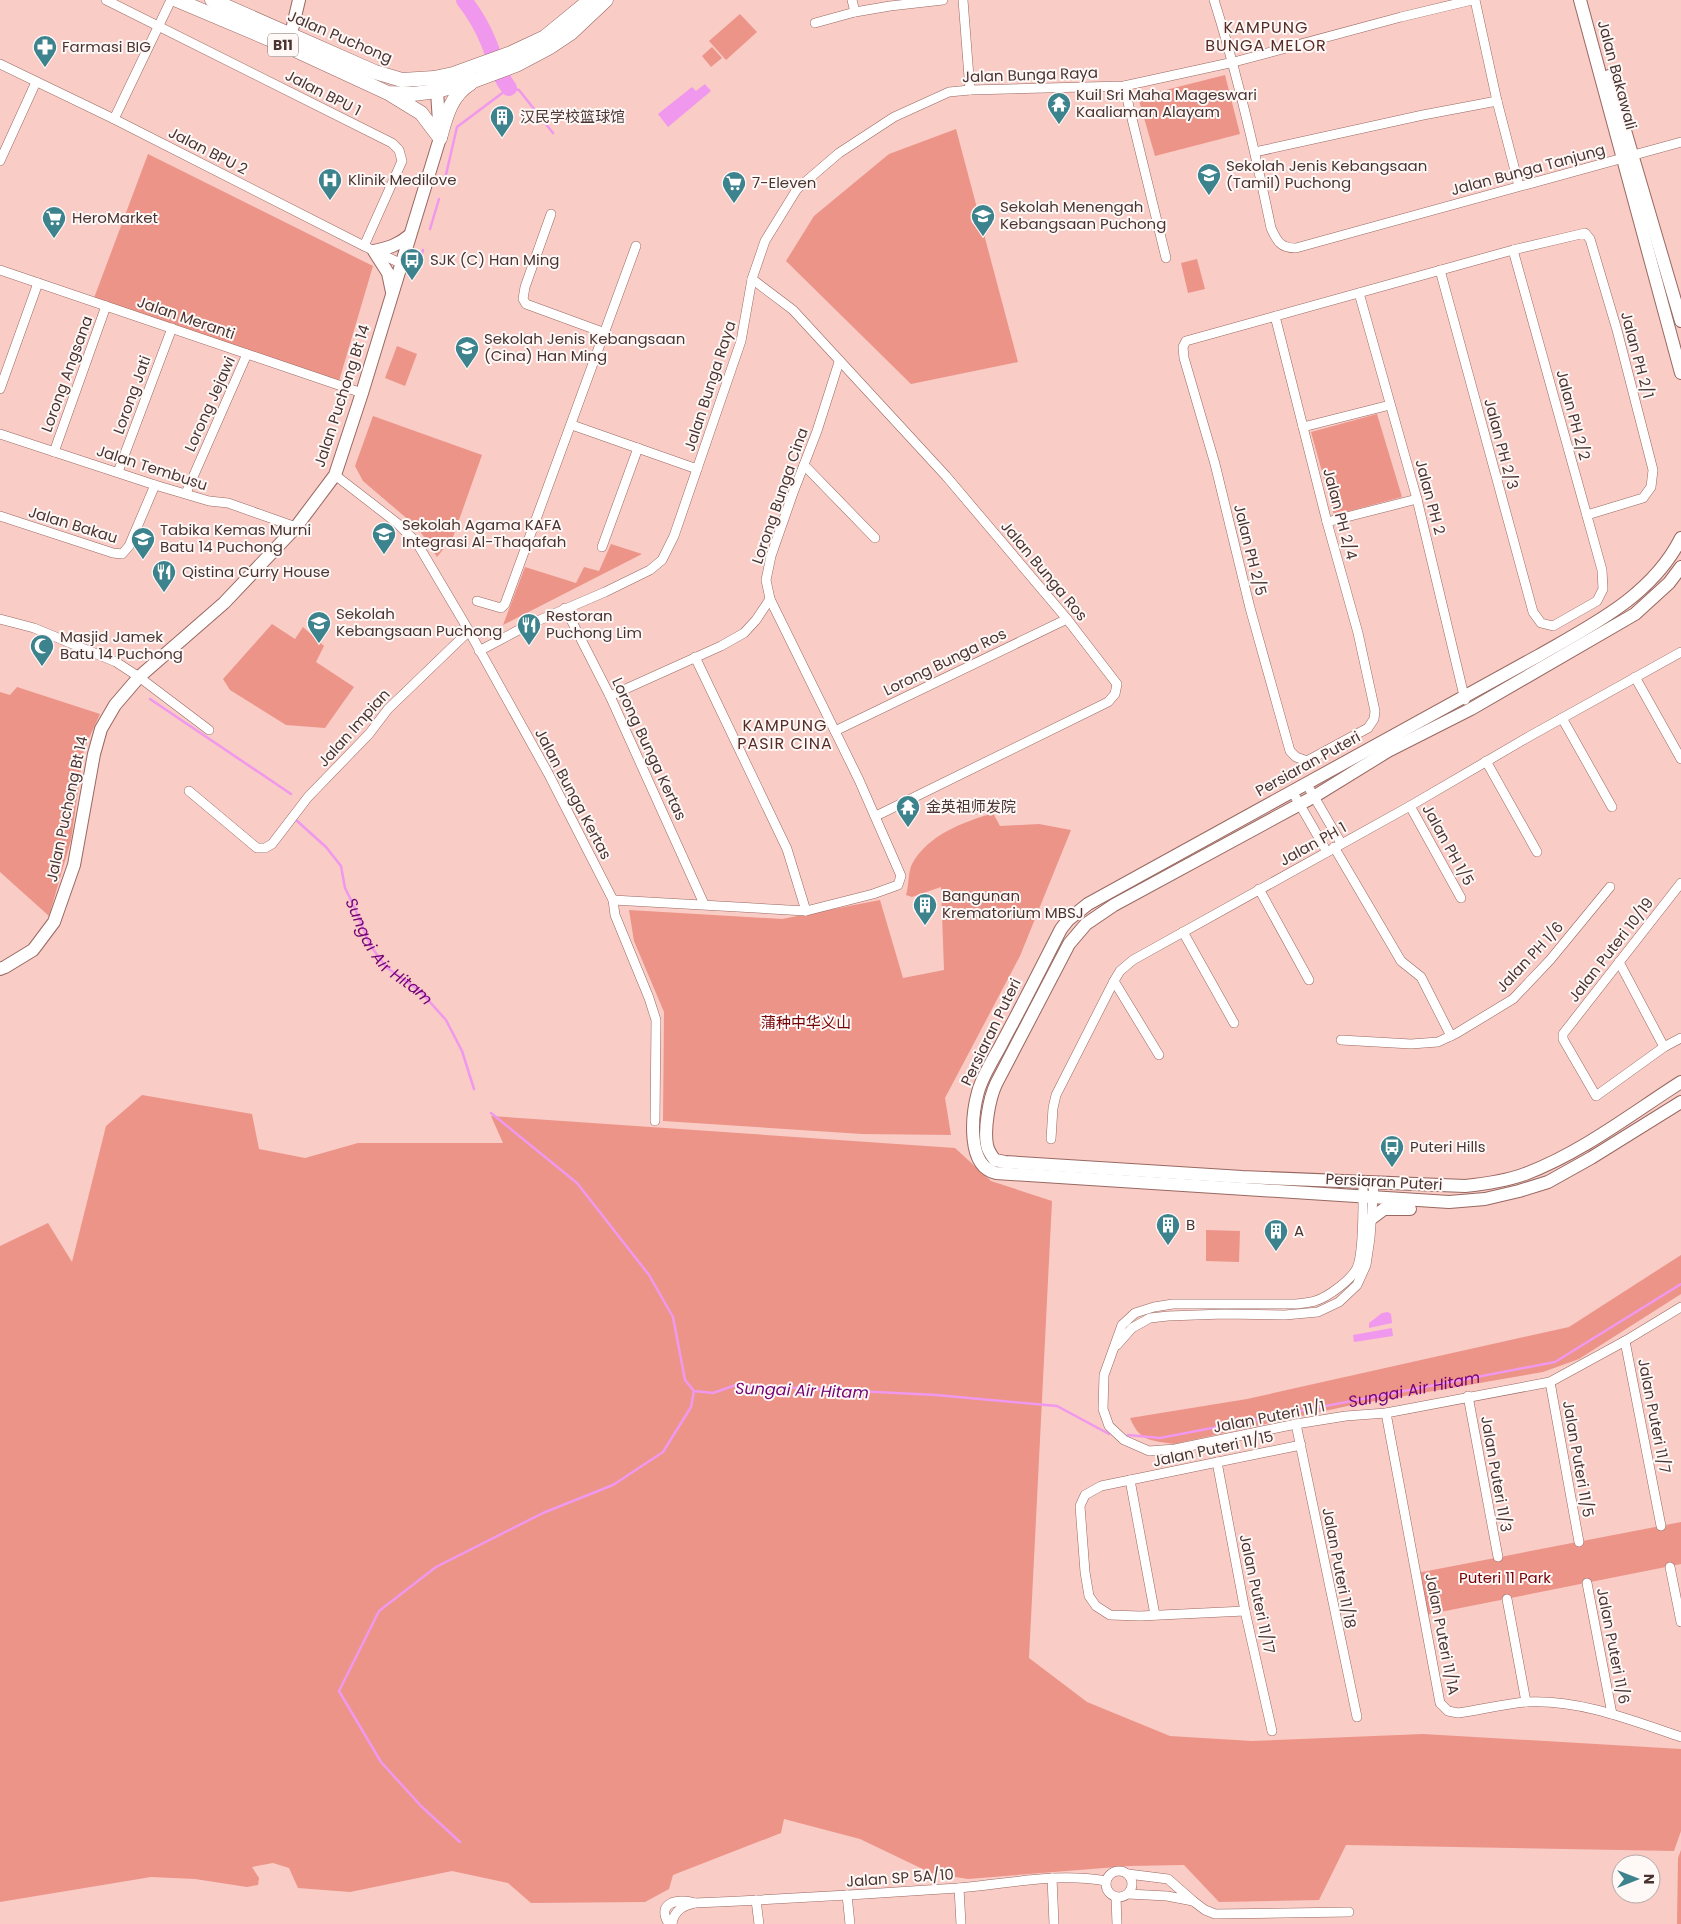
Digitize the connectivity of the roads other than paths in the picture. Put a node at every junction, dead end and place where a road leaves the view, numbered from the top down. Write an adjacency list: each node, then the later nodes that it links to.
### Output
1 (106, 0): 17 (street, Jalan BPU 1)
2 (170, 0): 17 (street)
3 (177, 0): 27 (main road, Jalan Puchong / B11)
4 (212, 0): 18 (main road, Jalan Puchong / B11)
5 (299, 0): 18 (main road)
6 (590, 0): 19 (main road, Jalan Puchong / B11)
7 (606, 0): 19 (main road, Jalan Puchong / B11)
8 (852, 0): 15 (street)
9 (943, 0): 15 (street)
10 (963, 0): 26 (street)
11 (1214, 0): 20 (street, Jalan Bunga Tanjung)
12 (1474, 0): 20 (street, Jalan Bunga Raya); 28 (street)
13 (1580, 0): 33 (main road, Jalan Bakawali)
14 (1588, 0): 33 (main road, Jalan Bakawali)
15 (855, 12): 16 (street)
16 (815, 24)
17 (158, 26): 29 (street); 39 (street, Jalan BPU 1)
18 (291, 34): 24 (main road, Jalan Puchong / B11)
19 (513, 59): 22 (main road, Jalan Puchong / B11)
20 (1234, 62): 25 (street, Jalan Bunga Raya); 32 (street, Jalan Bunga Tanjung)
21 (0, 64): 23 (street, Jalan BPU 2)
22 (478, 74): 24 (main road, Jalan Puchong / B11); 30 (main road)
23 (36, 82): 29 (street, Jalan BPU 2); 34 (street)
24 (436, 85): 27 (main road, Jalan Puchong / B11); 30 (main road, Jalan Puchong Bt 14)
25 (1124, 86): 26 (street, Jalan Bunga Raya); 41 (street)
26 (970, 90): 45 (street, Jalan Bunga Raya)
27 (388, 93): 30 (main road)
28 (1497, 101): 32 (street); 35 (street)
29 (114, 119): 39 (street, Jalan BPU 2)
30 (440, 138): 37 (main road, Jalan Puchong Bt 14)
31 (1681, 142): 33 (street, Jalan Bunga Tanjung)
32 (1255, 152): 35 (street, Jalan Bunga Tanjung)
33 (1628, 157): 35 (street, Jalan Bunga Tanjung); 51 (main road); 54 (main road)
34 (0, 161)
35 (1519, 186)
36 (552, 214): 53 (street)
37 (411, 234): 39 (main road); 42 (main road, Jalan Puchong Bt 14)
38 (636, 246): 53 (street)
39 (369, 248): 42 (street, Jalan BPU 2); 47 (main road)
40 (1513, 250): 44 (street); 73 (street, Jalan PH 2/2); 73 (street, Jalan PH 2/1)
41 (1166, 258)
42 (402, 264): 47 (main road, Jalan Puchong Bt 14)
43 (0, 270): 46 (street, Jalan Meranti)
44 (1440, 270): 48 (street); 81 (street, Jalan PH 2/3)
45 (752, 279): 56 (street, Jalan Bunga Ros); 67 (street, Jalan Bunga Raya)
46 (38, 283): 49 (street, Jalan Meranti); 58 (street)
47 (392, 292): 59 (main road, Jalan Puchong Bt 14)
48 (1359, 293): 50 (street); 60 (street, Jalan PH 2)
49 (106, 306): 52 (street, Jalan Meranti); 65 (street, Lorong Angsana)
50 (1275, 316): 62 (street, Jalan PH 2/4); 97 (street, Jalan PH 2/5)
51 (1681, 321)
52 (172, 328): 55 (street, Jalan Meranti); 68 (street, Lorong Jati)
53 (605, 333): 61 (street)
54 (1678, 351): 57 (main road)
55 (247, 354): 59 (street, Jalan Meranti); 71 (street, Lorong Jejawi)
56 (839, 362): 66 (street, Lorong Bunga Cina); 86 (street, Jalan Bunga Ros)
57 (1680, 369)
58 (0, 389)
59 (362, 393): 69 (main road, Jalan Puchong Bt 14)
60 (1390, 405): 62 (street); 72 (street, Jalan PH 2)
61 (572, 425): 64 (street); 83 (street)
62 (1303, 428): 75 (street, Jalan PH 2/4)
63 (0, 434): 65 (street, Jalan Tembusu)
64 (638, 448): 67 (street); 79 (street)
65 (54, 452): 68 (street, Jalan Tembusu)
66 (804, 465): 77 (street); 82 (street, Lorong Bunga Cina)
67 (697, 469): 84 (street, Jalan Bunga Raya)
68 (118, 472): 70 (street, Jalan Tembusu)
69 (335, 475): 76 (main road, Jalan Puchong Bt 14); 87 (street, Jalan Bunga Kertas)
70 (155, 485): 71 (street, Jalan Tembusu); 74 (street, Jalan Bakau)
71 (186, 493): 76 (street, Jalan Tembusu)
72 (1417, 499): 75 (street); 94 (street, Jalan PH 2)
73 (1587, 515): 81 (street, Jalan PH 2/2)
74 (0, 516)
75 (1327, 522): 97 (street, Jalan PH 2/4)
76 (296, 528): 91 (main road, Jalan Puchong Bt 14)
77 (875, 538)
78 (1681, 538): 94 (main road, Persiaran Puteri)
79 (602, 547)
80 (1681, 567): 95 (main road, Persiaran Puteri)
81 (1603, 589)
82 (770, 599): 90 (street); 99 (street, Lorong Bunga Cina)
83 (477, 601)
84 (565, 608): 88 (street, Jalan Bunga Raya); 93 (street, Lorong Bunga Kertas)
85 (0, 619): 91 (street)
86 (1068, 619): 99 (street, Lorong Bunga Ros); 109 (street, Jalan Bunga Ros)
87 (469, 631): 88 (street, Jalan Bunga Kertas); 103 (street, Jalan Impian)
88 (479, 651): 116 (street, Jalan Bunga Kertas)
89 (1681, 652): 92 (street, Jalan PH 1)
90 (695, 657): 93 (street); 118 (street)
91 (139, 676): 98 (street); 121 (main road, Jalan Puchong Bt 14)
92 (1635, 678): 96 (street, Jalan PH 1); 100 (street)
93 (610, 696): 117 (street, Lorong Bunga Kertas)
94 (1463, 697): 95 (street, Jalan PH 2); 102 (main road, Persiaran Puteri)
95 (1471, 708): 105 (main road, Persiaran Puteri)
96 (1562, 718): 101 (street, Jalan PH 1); 108 (street)
97 (1374, 720)
98 (209, 730)
99 (835, 731): 109 (street, Lorong Bunga Cina)
100 (1681, 759)
101 (1486, 761): 107 (street, Jalan PH 1); 111 (street)
102 (1306, 783): 104 (main road, Persiaran Puteri); 105 (street)
103 (189, 791)
104 (1292, 791): 106 (street); 135 (main road, Persiaran Puteri)
105 (1315, 796): 106 (main road, Persiaran Puteri); 110 (street)
106 (1300, 804): 110 (street); 134 (main road, Persiaran Puteri)
107 (1410, 806): 110 (street, Jalan PH 1); 115 (street, Jalan PH 1/5)
108 (1612, 807)
109 (876, 816): 118 (street, Lorong Bunga Cina)
110 (1334, 847): 114 (street, Jalan PH 1); 125 (street)
111 (1537, 852)
112 (1610, 887): 125 (street, Jalan PH 1/6)
113 (1680, 887): 120 (street, Jalan Puteri 10/19)
114 (1259, 889): 119 (street, Jalan PH 1); 122 (street)
115 (1461, 898)
116 (613, 900): 117 (street); 132 (street, Jalan Bunga Kertas)
117 (704, 904): 118 (street)
118 (806, 911)
119 (1183, 932): 123 (street, Jalan PH 1); 124 (street)
120 (1619, 962): 128 (street); 128 (street, Jalan Puteri 10/19)
121 (0, 968)
122 (1309, 980)
123 (1114, 981): 129 (street); 133 (street, Jalan PH 1)
124 (1234, 1023)
125 (1451, 1036): 127 (street, Jalan PH 1/6)
126 (1681, 1038): 128 (street)
127 (1342, 1040)
128 (1664, 1048)
129 (1160, 1055)
130 (1681, 1082): 134 (main road, Persiaran Puteri)
131 (1681, 1102): 136 (main road, Persiaran Puteri)
132 (655, 1121)
133 (1051, 1139)
134 (1368, 1183): 135 (street, Jalan Puteri 11/1)
135 (1368, 1197): 136 (main road, Persiaran Puteri); 137 (street, Jalan Puteri 11/1); 140 (street, Jalan Puteri 11/1)
136 (1449, 1202): 137 (main road)
137 (1372, 1218): 140 (street, Jalan Puteri 11/1)
138 (1681, 1306): 139 (street, Jalan Puteri 11/1)
139 (1625, 1341): 141 (street, Jalan Puteri 11/1); 148 (street, Jalan Puteri 11/7)
140 (1115, 1347): 144 (street, Jalan Puteri 11/1)
141 (1550, 1382): 142 (street, Jalan Puteri 11/1); 149 (street, Jalan Puteri 11/5)
142 (1468, 1396): 143 (street, Jalan Puteri 11/1); 150 (street, Jalan Puteri 11/3)
143 (1386, 1413): 144 (street, Jalan Puteri 11/1); 157 (street, Jalan Puteri 11/1A)
144 (1296, 1424): 145 (street, Jalan Puteri 11/18)
145 (1301, 1445): 146 (street, Jalan Puteri 11/15); 159 (street, Jalan Puteri 11/18)
146 (1217, 1462): 147 (street, Jalan Puteri 11/15); 154 (street, Jalan Puteri 11/17)
147 (1130, 1480): 155 (street); 155 (street, Jalan Puteri 11/15)
148 (1661, 1526)
149 (1578, 1542)
150 (1498, 1557)
151 (1670, 1566): 156 (street)
152 (1587, 1583): 158 (street, Jalan Puteri 11/6)
153 (1507, 1599): 157 (street)
154 (1245, 1611): 155 (street, Jalan Puteri 11/15); 160 (street, Jalan Puteri 11/17)
155 (1155, 1615)
156 (1681, 1622)
157 (1526, 1702): 158 (street, Jalan Puteri 11/1A)
158 (1612, 1714): 161 (street, Jalan Puteri 11/1A)
159 (1357, 1718)
160 (1272, 1730)
161 (1681, 1737)
162 (1128, 1874): 164 (street); 166 (street); 170 (street)
163 (1052, 1878): 164 (street, Jalan SP 5A/10); 165 (street, Jalan SP 5A/10); 176 (street)
164 (1106, 1881): 168 (street)
165 (959, 1888): 167 (street, Jalan SP 5A/10); 175 (street)
166 (1128, 1894): 168 (street); 170 (street)
167 (847, 1895): 169 (street, Jalan SP 5A/10); 174 (street)
168 (1116, 1897): 177 (street)
169 (756, 1900): 172 (street, Jalan SP 5A/10); 173 (street)
170 (1193, 1901): 171 (street)
171 (1349, 1912)
172 (671, 1924)
173 (759, 1924)
174 (850, 1924)
175 (961, 1924)
176 (1054, 1924)
177 (1117, 1924)

